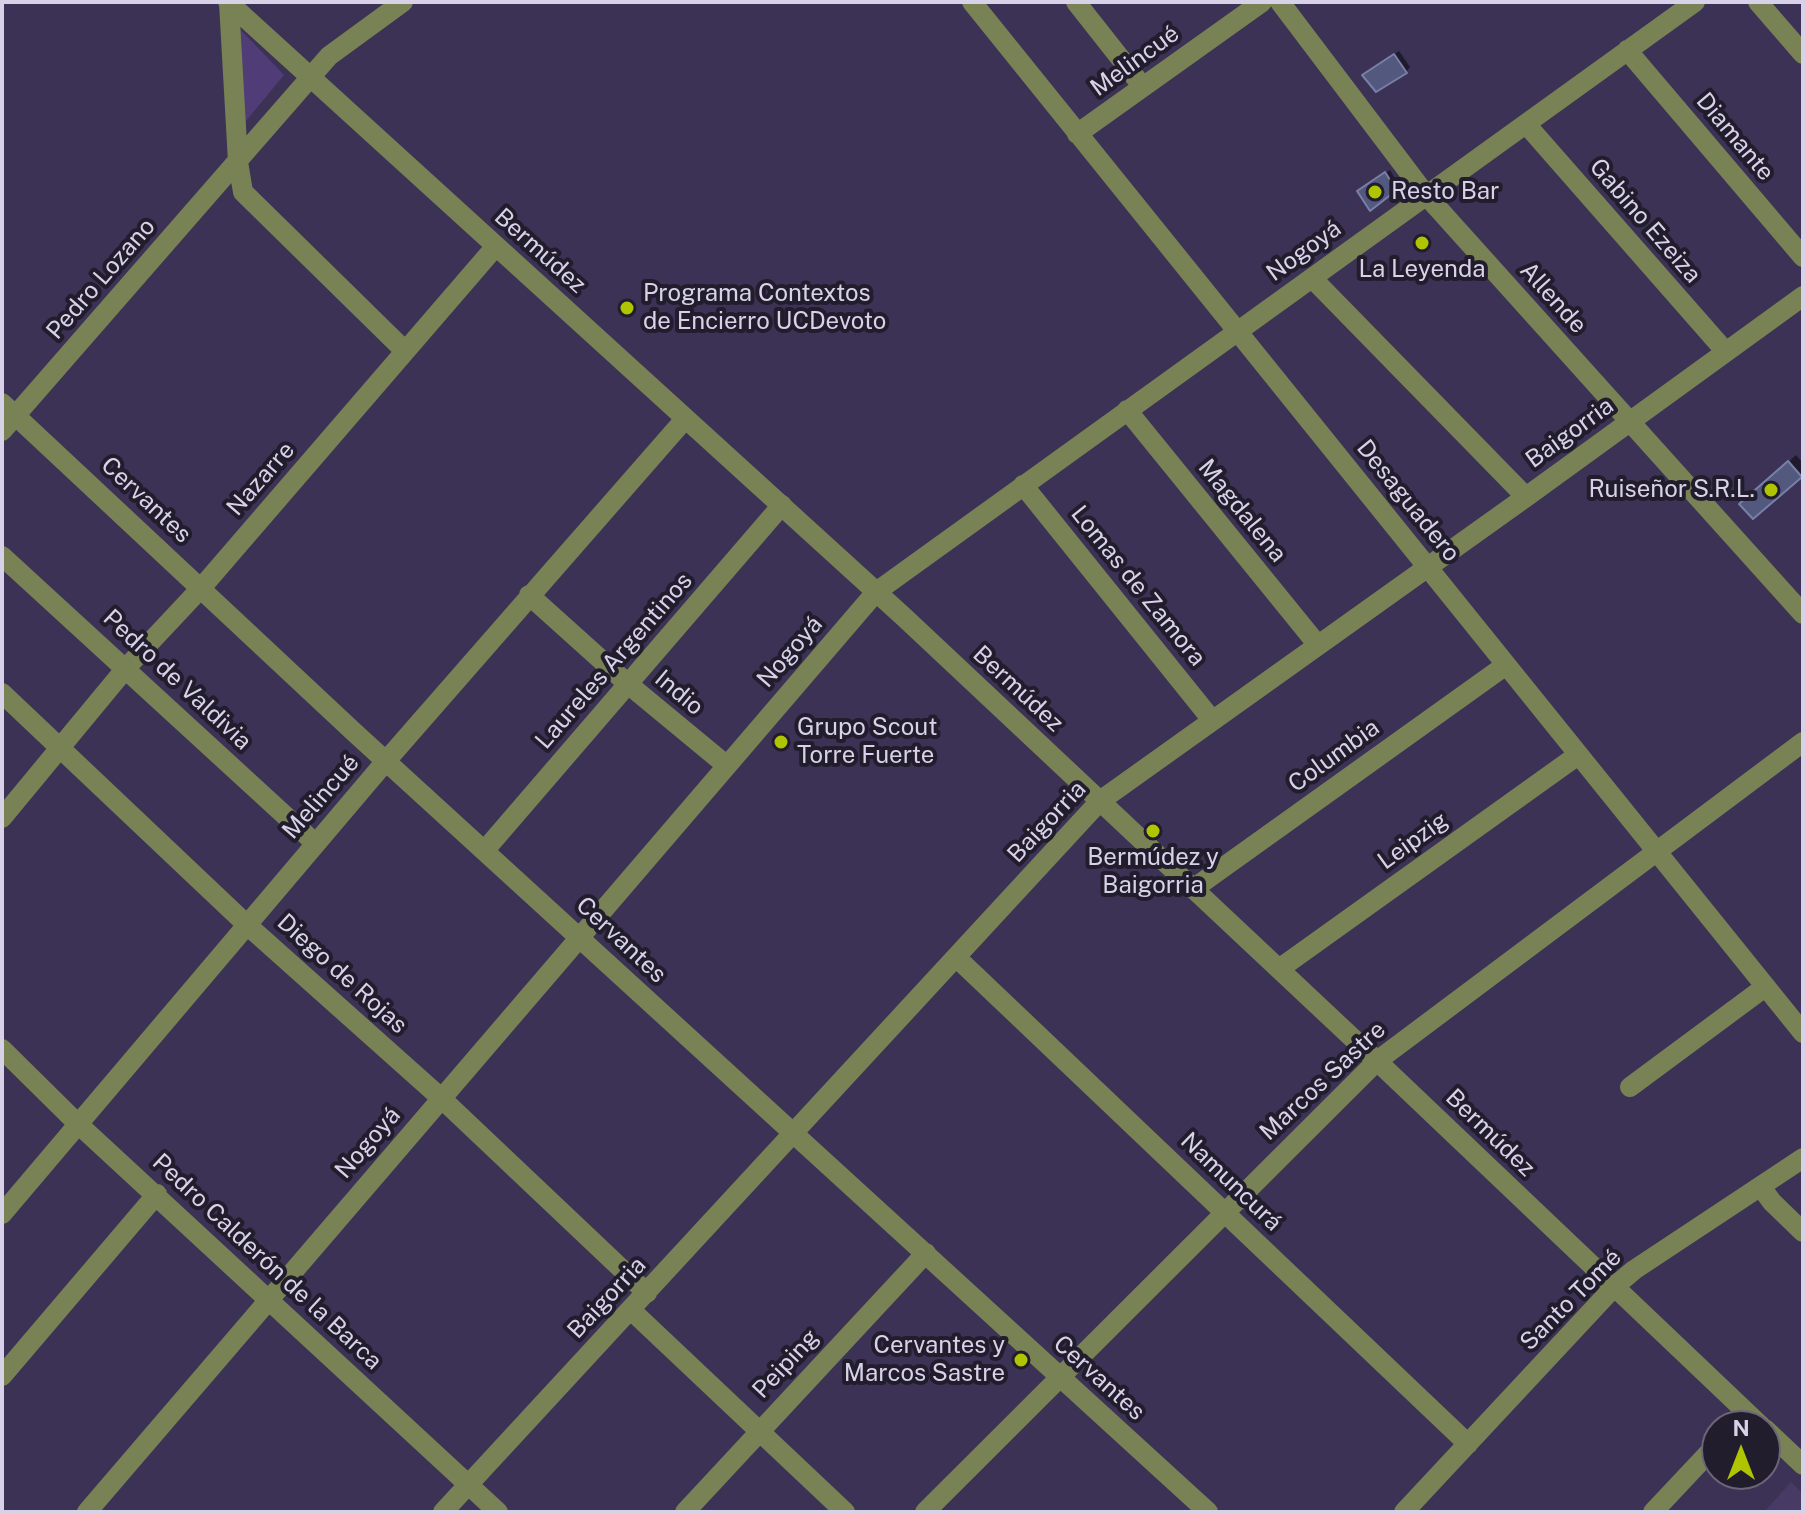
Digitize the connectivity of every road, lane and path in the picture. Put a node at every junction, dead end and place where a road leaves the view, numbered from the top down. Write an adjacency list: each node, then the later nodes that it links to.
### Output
1 (228, 2): 11 (street, Bermúdez); 15 (street)
2 (403, 2): 11 (street, Pedro Lozano)
3 (972, 2): 14 (street, Desaguadero)
4 (1076, 2): 12 (street)
5 (1262, 2): 12 (street, Melincué)
6 (1280, 2): 16 (street, Allende)
7 (1695, 2): 9 (street, Nogoyá)
8 (1758, 2): 10 (street)
9 (1627, 50): 13 (street, Nogoyá); 18 (street, Diamante)
10 (1803, 54)
11 (310, 77): 15 (street, Pedro Lozano); 17 (street, Bermúdez)
12 (1143, 87): 14 (street, Melincué)
13 (1526, 124): 16 (street, Nogoyá); 23 (street, Gabino Ezeiza)
14 (1077, 134): 21 (street, Desaguadero)
15 (238, 162): 22 (street); 25 (street, Pedro Lozano)
16 (1426, 195): 19 (street, Nogoyá); 27 (street, Allende)
17 (496, 246): 22 (street, Nazarre); 26 (street, Bermúdez)
18 (1803, 257)
19 (1312, 278): 21 (street, Nogoyá); 29 (street)
20 (1803, 296): 23 (street, Baigorria)
21 (1238, 331): 24 (street, Nogoyá); 32 (street, Desaguadero)
22 (405, 351): 33 (street, Nazarre)
23 (1726, 352): 27 (street, Baigorria)
24 (1127, 410): 28 (street, Nogoyá); 37 (street, Magdalena)
25 (7, 416): 33 (street, Cervantes)
26 (685, 419): 30 (street, Bermúdez); 35 (street, Melincué)
27 (1629, 423): 29 (street, Baigorria); 36 (street, Allende)
28 (1023, 485): 34 (street, Nogoyá); 42 (street, Lomas de Zamora)
29 (1526, 497): 32 (street, Baigorria)
30 (782, 505): 34 (street, Bermúdez); 40 (street, Laureles Argentinos)
31 (2, 556): 39 (street, Pedro de Valdivia)
32 (1428, 567): 37 (street, Baigorria); 38 (street, Desaguadero)
33 (202, 587): 39 (street, Nazarre); 46 (street, Cervantes)
34 (876, 592): 47 (street, Nogoyá); 48 (street, Bermúdez)
35 (529, 595): 40 (street, Indio); 46 (street, Melincué)
36 (1803, 614)
37 (1317, 644): 42 (street, Baigorria)
38 (1506, 665): 45 (street, Desaguadero); 53 (street, Columbia)
39 (126, 668): 44 (street, Nazarre); 50 (street, Pedro de Valdivia)
40 (628, 684): 47 (street, Indio); 51 (street, Laureles Argentinos)
41 (2, 693): 44 (street, Diego de Rojas)
42 (1212, 720): 48 (street, Baigorria)
43 (1803, 742): 52 (street, Marcos Sastre)
44 (61, 748): 49 (street, Nazarre); 54 (street, Diego de Rojas)
45 (1578, 755): 52 (street, Desaguadero); 57 (street, Leipzig)
46 (386, 761): 50 (street, Melincué); 51 (street, Cervantes)
47 (726, 765): 55 (street, Nogoyá)
48 (1100, 801): 53 (street, Bermúdez); 56 (street, Baigorria)
49 (2, 818)
50 (315, 843): 54 (street, Melincué)
51 (485, 850): 55 (street, Cervantes)
52 (1656, 853): 58 (street, Desaguadero); 61 (street, Marcos Sastre)
53 (1193, 889): 57 (street, Bermúdez)
54 (246, 924): 63 (street, Diego de Rojas); 64 (street, Melincué)
55 (579, 937): 63 (street, Nogoyá); 65 (street, Cervantes)
56 (957, 958): 65 (street, Baigorria); 69 (street, Namuncurá)
57 (1279, 969): 61 (street, Bermúdez)
58 (1765, 987): 59 (street, Desaguadero); 62 (street)
59 (1803, 1033)
60 (2, 1049): 64 (street, Pedro Calderón de la Barca)
61 (1377, 1061): 69 (street, Marcos Sastre); 73 (street, Bermúdez)
62 (1630, 1087)
63 (441, 1098): 74 (street, Diego de Rojas); 75 (street, Nogoyá)
64 (77, 1123): 68 (street, Pedro Calderón de la Barca); 70 (street, Melincué)
65 (794, 1133): 72 (street, Cervantes); 74 (street, Baigorria)
66 (1803, 1158): 67 (street, Santo Tomé)
67 (1761, 1187): 71 (street); 73 (street, Santo Tomé)
68 (157, 1194): 75 (street, Pedro Calderón de la Barca); 77 (street)
69 (1224, 1211): 78 (street, Marcos Sastre); 81 (street, Namuncurá)
70 (2, 1214)
71 (1803, 1232)
72 (926, 1253): 78 (street, Cervantes); 80 (street, Peiping)
73 (1615, 1286): 79 (street, Bermúdez); 81 (street, Santo Tomé)
74 (647, 1293): 76 (street, Baigorria)
75 (269, 1298): 85 (street, Pedro Calderón de la Barca); 86 (street, Nogoyá)
76 (631, 1310): 80 (street); 85 (street, Baigorria)
77 (2, 1376)
78 (1061, 1378): 91 (street, Marcos Sastre); 92 (street, Cervantes)
79 (1738, 1410)
80 (759, 1431): 89 (street, Peiping); 90 (street)
81 (1468, 1444): 93 (street, Santo Tomé)
82 (1781, 1447): 84 (street, Bermúdez)
83 (1701, 1461): 94 (street)
84 (1803, 1465)
85 (468, 1485): 87 (street, Baigorria); 88 (street, Pedro Calderón de la Barca)
86 (87, 1512)
87 (443, 1512)
88 (498, 1512)
89 (685, 1512)
90 (845, 1512)
91 (925, 1512)
92 (1208, 1512)
93 (1404, 1512)
94 (1653, 1512)

